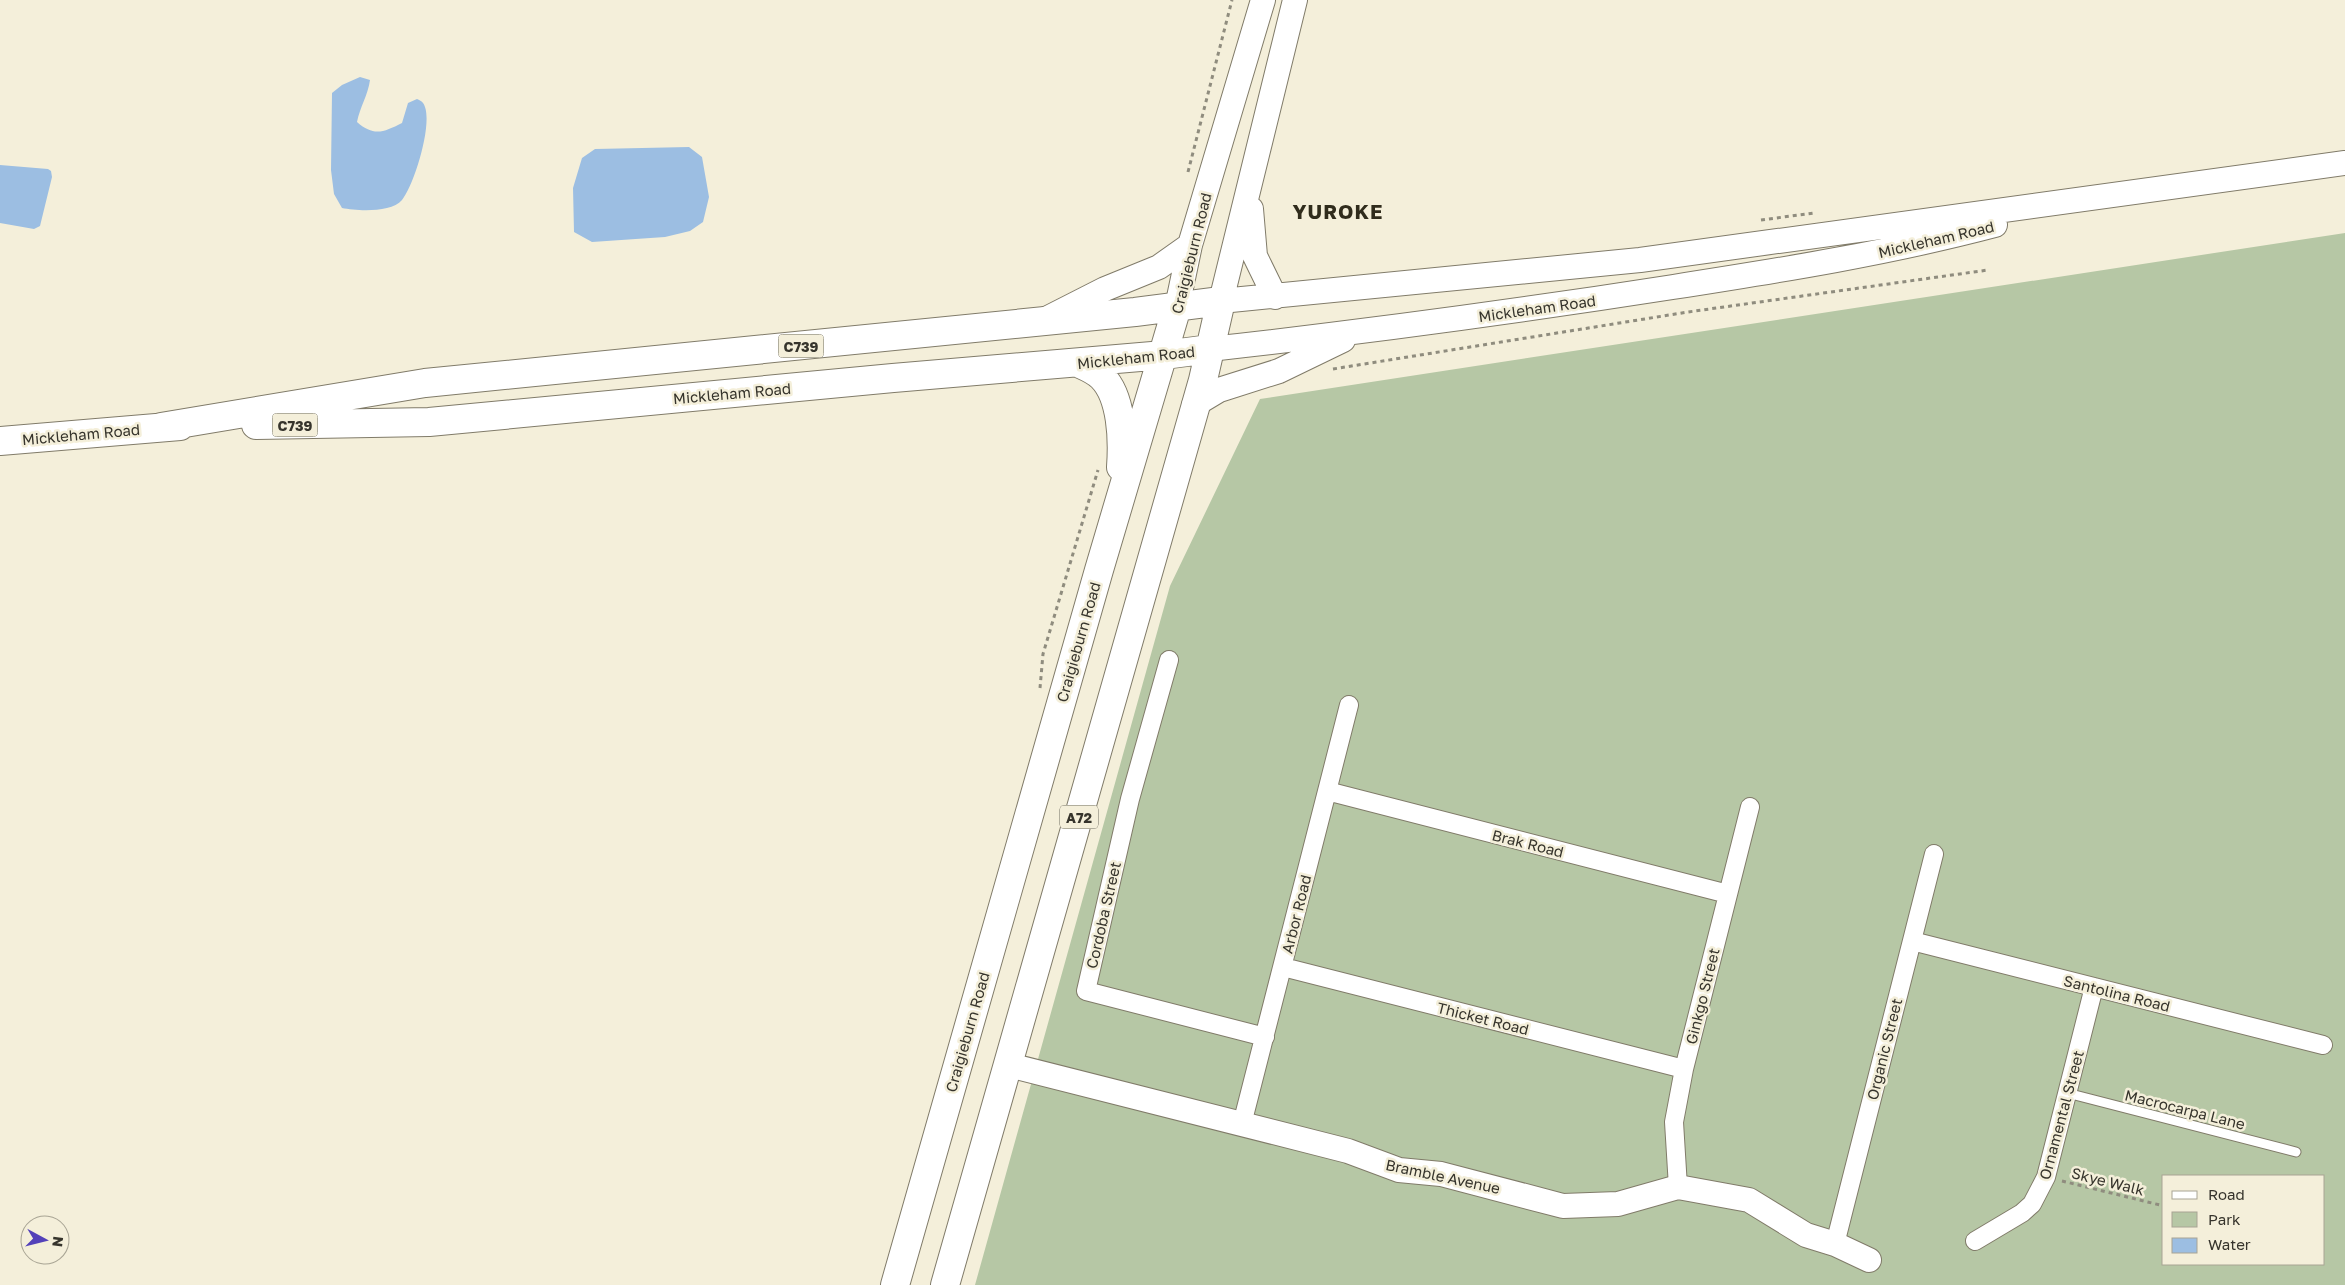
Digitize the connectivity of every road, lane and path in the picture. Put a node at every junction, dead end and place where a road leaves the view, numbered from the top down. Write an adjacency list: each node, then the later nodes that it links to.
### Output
1 (1232, 0): 5 (path)
2 (1263, 0): 10 (main road, Craigieburn Road)
3 (1295, 0): 6 (main road)
4 (2345, 163): 7 (main road, Mickleham Road / C739)
5 (1186, 179)
6 (1250, 180): 12 (main road); 13 (main road)
7 (2098, 198): 12 (main road, Mickleham Road / C739); 16 (main road, Mickleham Road / C739)
8 (1822, 212): 9 (path)
9 (1755, 221)
10 (1190, 245): 14 (main road, Craigieburn Road); 15 (main road)
11 (1988, 270): 20 (path)
12 (1275, 297): 13 (main road, Mickleham Road / C739)
13 (1221, 302): 14 (main road, Mickleham Road / C739); 17 (main road, A72)
14 (1177, 307): 15 (main road, Mickleham Road / C739); 18 (main road, Craigieburn Road)
15 (1040, 322): 22 (main road, Mickleham Road / C739)
16 (1360, 331): 17 (main road, Mickleham Road / C739); 21 (main road)
17 (1210, 349): 18 (main road, Mickleham Road / C739); 21 (main road, A72)
18 (1164, 355): 19 (main road, Mickleham Road / C739); 25 (main road, Craigieburn Road)
19 (1078, 363): 22 (main road, Mickleham Road / C739); 25 (main road)
20 (1329, 370)
21 (1194, 405): 38 (main road, A72)
22 (161, 427): 23 (main road, Mickleham Road / C739)
23 (0, 441)
24 (1098, 469): 27 (path)
25 (1118, 506): 49 (main road, Craigieburn Road)
26 (1169, 660): 36 (street, Cordoba Street)
27 (1039, 698)
28 (1349, 705): 29 (street, Arbor Road)
29 (1327, 791): 32 (street, Brak Road); 34 (street, Arbor Road)
30 (1750, 807): 32 (street, Ginkgo Street)
31 (1934, 854): 33 (street, Organic Street)
32 (1728, 894): 39 (street, Ginkgo Street)
33 (1912, 941): 35 (street, Santolina Road); 47 (street, Organic Street)
34 (1282, 966): 36 (street, Arbor Road); 39 (street, Thicket Road)
35 (2094, 987): 37 (street, Santolina Road); 40 (street, Ornamental Street)
36 (1265, 1037): 41 (street, Arbor Road)
37 (2323, 1046)
38 (1009, 1065): 41 (main road, Bramble Avenue); 50 (main road, A72)
39 (1684, 1069): 44 (street, Ginkgo Street)
40 (2067, 1093): 42 (lane, Macrocarpa Lane); 43 (street, Ornamental Street)
41 (1242, 1124): 44 (main road, Bramble Avenue)
42 (2296, 1152)
43 (2046, 1177): 45 (path, Skye Walk); 46 (street, Ornamental Street)
44 (1678, 1187): 47 (main road, Bramble Avenue)
45 (2162, 1206)
46 (1975, 1241)
47 (1835, 1244): 48 (main road, Bramble Avenue)
48 (1869, 1260)
49 (895, 1285)
50 (945, 1285)

